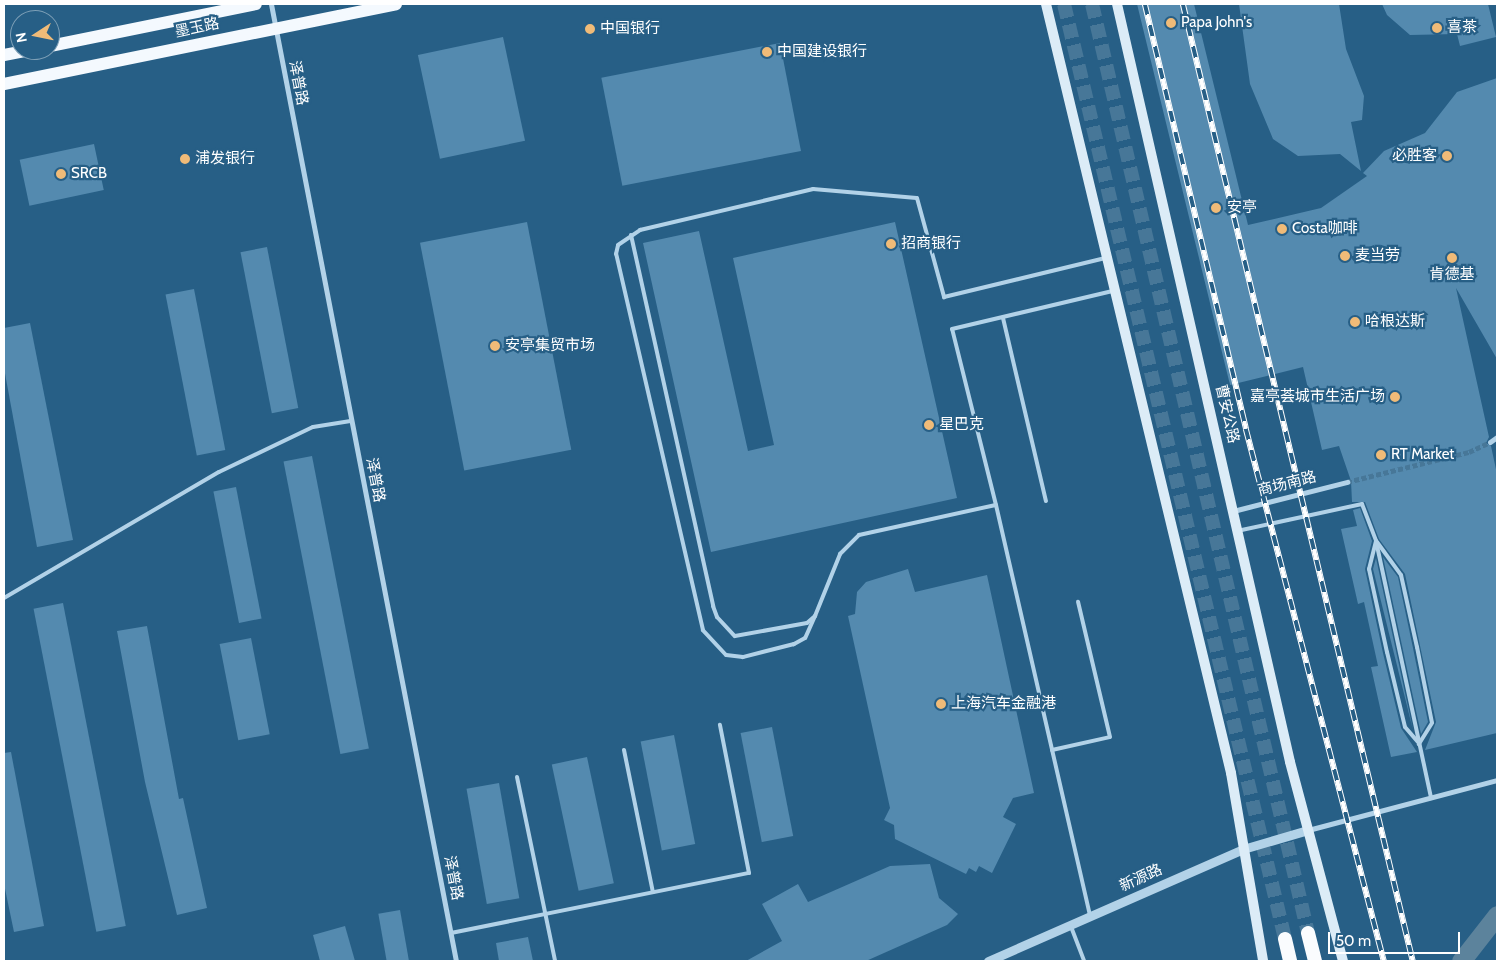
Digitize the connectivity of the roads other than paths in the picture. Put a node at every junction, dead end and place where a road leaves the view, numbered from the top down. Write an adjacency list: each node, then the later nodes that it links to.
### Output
1 (256, 4): 7 (main road, 墨玉路)
2 (271, 4): 6 (street, 泽普路)
3 (396, 4): 6 (main road, 墨玉路)
4 (1046, 4): 10 (main road)
5 (1117, 4): 19 (main road, 曹安公路)
6 (274, 28): 8 (main road, 墨玉路); 13 (street, 泽普路)
7 (60, 44)
8 (4, 84)
9 (631, 235): 10 (lane); 24 (lane); 24 (lane)
10 (1105, 258): 11 (main road)
11 (1113, 291): 12 (lane); 33 (main road)
12 (1003, 318): 17 (lane); 18 (lane)
13 (351, 421): 22 (lane); 38 (street, 泽普路)
14 (1497, 437): 15 (street)
15 (1490, 442)
16 (1347, 482): 19 (street, 商场南路)
17 (1046, 501)
18 (996, 505): 24 (lane); 28 (lane)
19 (1232, 511): 20 (main road, 曹安公路)
20 (1237, 531): 21 (lane); 32 (main road, 曹安公路)
21 (1376, 541): 26 (lane); 26 (lane); 26 (lane)
22 (4, 598)
23 (1078, 602): 28 (lane)
24 (816, 616)
25 (720, 725): 34 (lane)
26 (1419, 744): 31 (lane)
27 (624, 750): 34 (lane)
28 (1052, 750): 36 (lane)
29 (517, 777): 35 (lane)
30 (1497, 780): 31 (street)
31 (1431, 798): 32 (street)
32 (1308, 830): 33 (street, 新源路); 48 (main road, 曹安公路)
33 (1243, 849): 36 (street, 新源路); 45 (main road)
34 (654, 892): 35 (lane)
35 (545, 914): 38 (lane); 42 (lane)
36 (1090, 916): 37 (street, 新源路)
37 (1070, 924): 43 (street, 新源路); 44 (lane)
38 (451, 933): 41 (street, 泽普路)
39 (1308, 934): 47 (highway)
40 (1285, 939): 46 (highway)
41 (456, 961)
42 (555, 961)
43 (988, 961)
44 (1084, 961)
45 (1263, 961)
46 (1290, 961)
47 (1315, 961)
48 (1342, 961)

